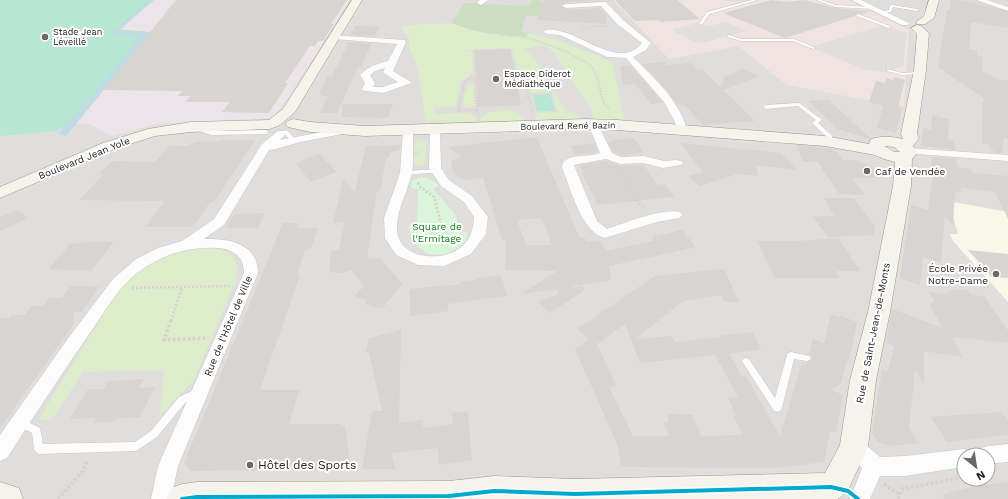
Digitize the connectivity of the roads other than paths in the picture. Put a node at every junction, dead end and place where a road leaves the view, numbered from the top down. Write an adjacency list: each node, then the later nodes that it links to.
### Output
1 (357, 0): 20 (main road)
2 (756, 0): 15 (lane)
3 (818, 0): 8 (lane)
4 (855, 0): 9 (street)
5 (934, 0): 16 (main road)
6 (980, 0): 10 (street)
7 (566, 6): 22 (street)
8 (835, 6): 9 (lane); 11 (lane)
9 (873, 8): 13 (street)
10 (1008, 9)
11 (844, 10)
12 (917, 10): 13 (lane)
13 (884, 13): 16 (street)
14 (858, 15): 17 (lane)
15 (701, 24)
16 (914, 24): 25 (main road, Rue de Saint-Jean-de-Monts)
17 (889, 27)
18 (548, 32): 22 (street)
19 (729, 36): 21 (lane)
20 (334, 37): 23 (street); 33 (main road)
21 (814, 48)
22 (628, 56): 30 (street)
23 (391, 64): 23 (street)
24 (888, 70): 25 (lane)
25 (919, 73): 36 (main road, Rue de Saint-Jean-de-Monts)
26 (766, 107): 34 (lane)
27 (593, 124): 29 (main road, Boulevard René Bazin); 30 (main road, Boulevard René Bazin); 37 (street)
28 (191, 127): 33 (main road, Boulevard Jean Yole); 33 (lane); 42 (main road, Boulevard Jean Yole)
29 (436, 129): 32 (main road, Boulevard René Bazin); 40 (street)
30 (682, 129): 34 (main road, Boulevard René Bazin)
31 (349, 130): 32 (main road, Boulevard René Bazin); 33 (street); 33 (main road, Boulevard René Bazin)
32 (408, 130): 41 (street)
33 (278, 131): 44 (street)
34 (825, 141): 35 (main road, Boulevard René Bazin)
35 (881, 147): 36 (main road); 36 (main road, Boulevard René Bazin)
36 (906, 152): 38 (street); 51 (main road, Rue de Saint-Jean-de-Monts)
37 (606, 155): 39 (street); 43 (street)
38 (1008, 158)
39 (677, 163)
40 (437, 171): 41 (lane); 41 (street)
41 (406, 174)
42 (0, 193)
43 (675, 215)
44 (219, 222): 45 (street); 46 (street)
45 (186, 244): 46 (street); 50 (street)
46 (234, 246): 49 (street, Rue de l'Hôtel de Ville)
47 (808, 358): 48 (lane)
48 (746, 361)
49 (201, 390): 50 (lane); 61 (street, Rue de l'Hôtel de Ville)
50 (20, 422): 52 (street)
51 (854, 447): 56 (street); 57 (main road, Rue de Saint-Jean-de-Monts)
52 (0, 452)
53 (1008, 453): 54 (street)
54 (996, 454)
55 (956, 459): 56 (street)
56 (880, 475): 63 (street)
57 (831, 487): 58 (main road); 63 (street)
58 (475, 496): 62 (main road)
59 (0, 498): 60 (main road)
60 (7, 499)
61 (161, 499)
62 (182, 499)
63 (859, 499)

